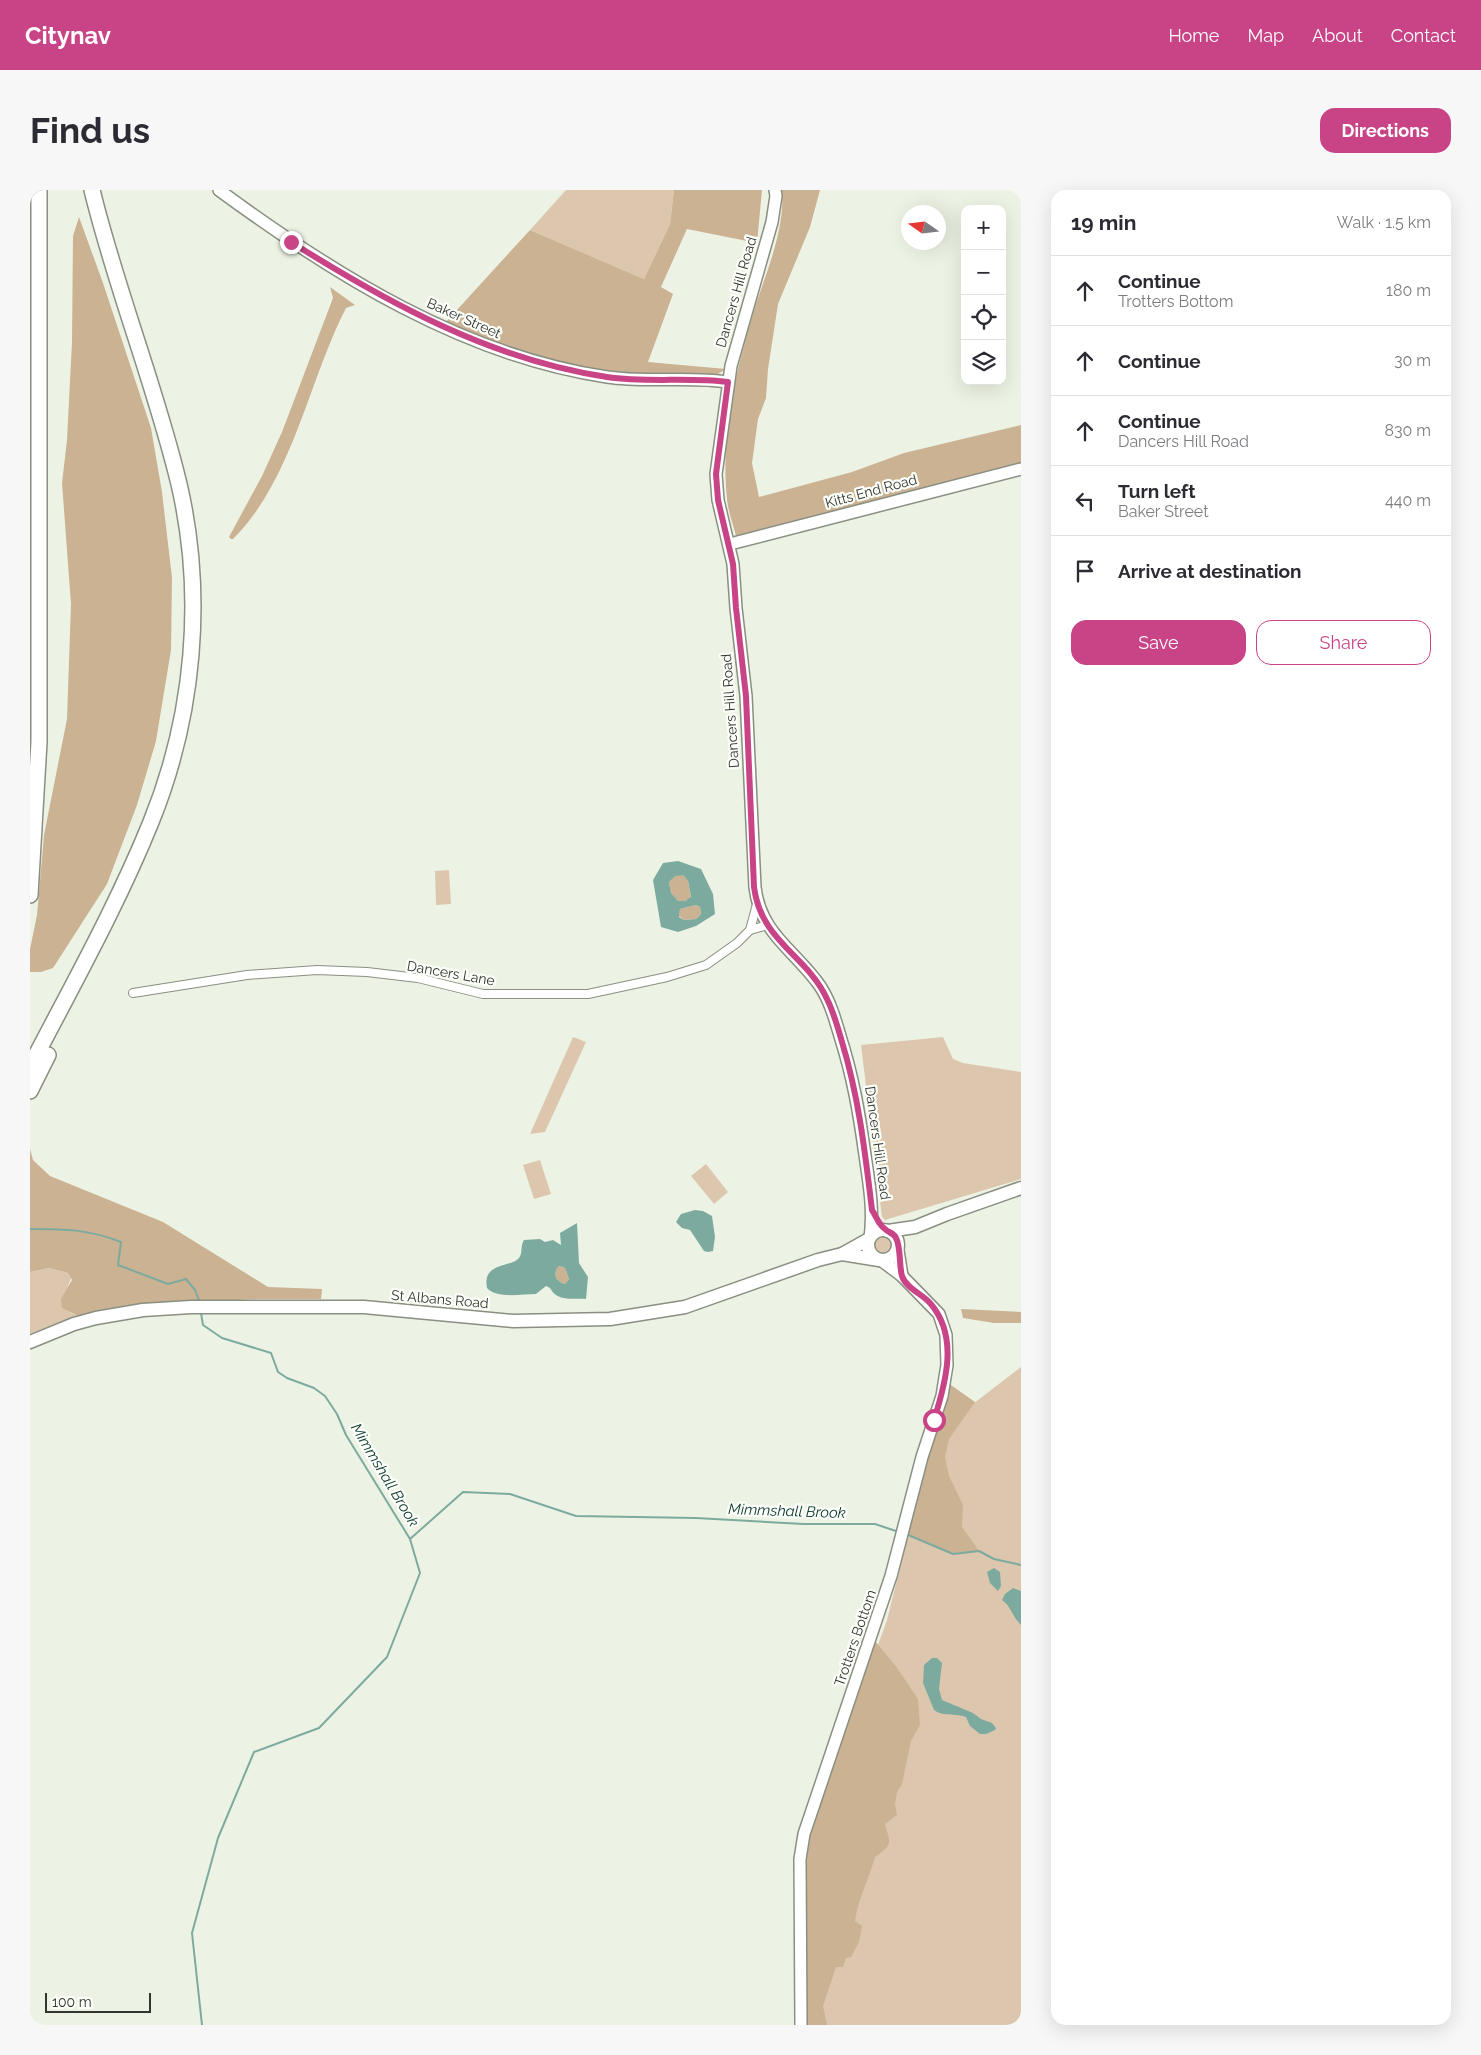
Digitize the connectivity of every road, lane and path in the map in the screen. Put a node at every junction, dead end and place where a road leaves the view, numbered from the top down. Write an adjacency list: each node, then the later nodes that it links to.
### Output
1 (39, 190): 8 (highway)
2 (92, 190): 12 (highway)
3 (218, 190): 5 (street, Baker Street)
4 (775, 190): 5 (street, Dancers Hill Road)
5 (728, 382): 7 (street, Dancers Hill Road)
6 (1021, 469): 7 (street, Kitts End Road)
7 (730, 544): 10 (street, Dancers Hill Road)
8 (30, 878): 9 (highway)
9 (30, 895)
10 (757, 904): 11 (street, Dancers Hill Road); 13 (street)
11 (768, 925): 13 (street, Dancers Lane); 18 (street, Dancers Hill Road)
12 (104, 928): 15 (highway); 16 (highway)
13 (750, 930): 14 (street, Dancers Lane)
14 (133, 993)
15 (30, 1067)
16 (30, 1091)
17 (1021, 1188): 19 (main road)
18 (872, 1210): 20 (street, Dancers Hill Road); 21 (street, Dancers Hill Road)
19 (915, 1227): 20 (main road); 22 (main road)
20 (887, 1230): 21 (main road); 22 (main road)
21 (869, 1238): 23 (main road, St Albans Road); 24 (main road)
22 (898, 1250): 24 (main road); 25 (street)
23 (842, 1254): 24 (main road, St Albans Road); 26 (main road, St Albans Road)
24 (880, 1260): 25 (street, Trotters Bottom)
25 (902, 1276): 27 (street, Trotters Bottom)
26 (30, 1342)
27 (801, 2025)

